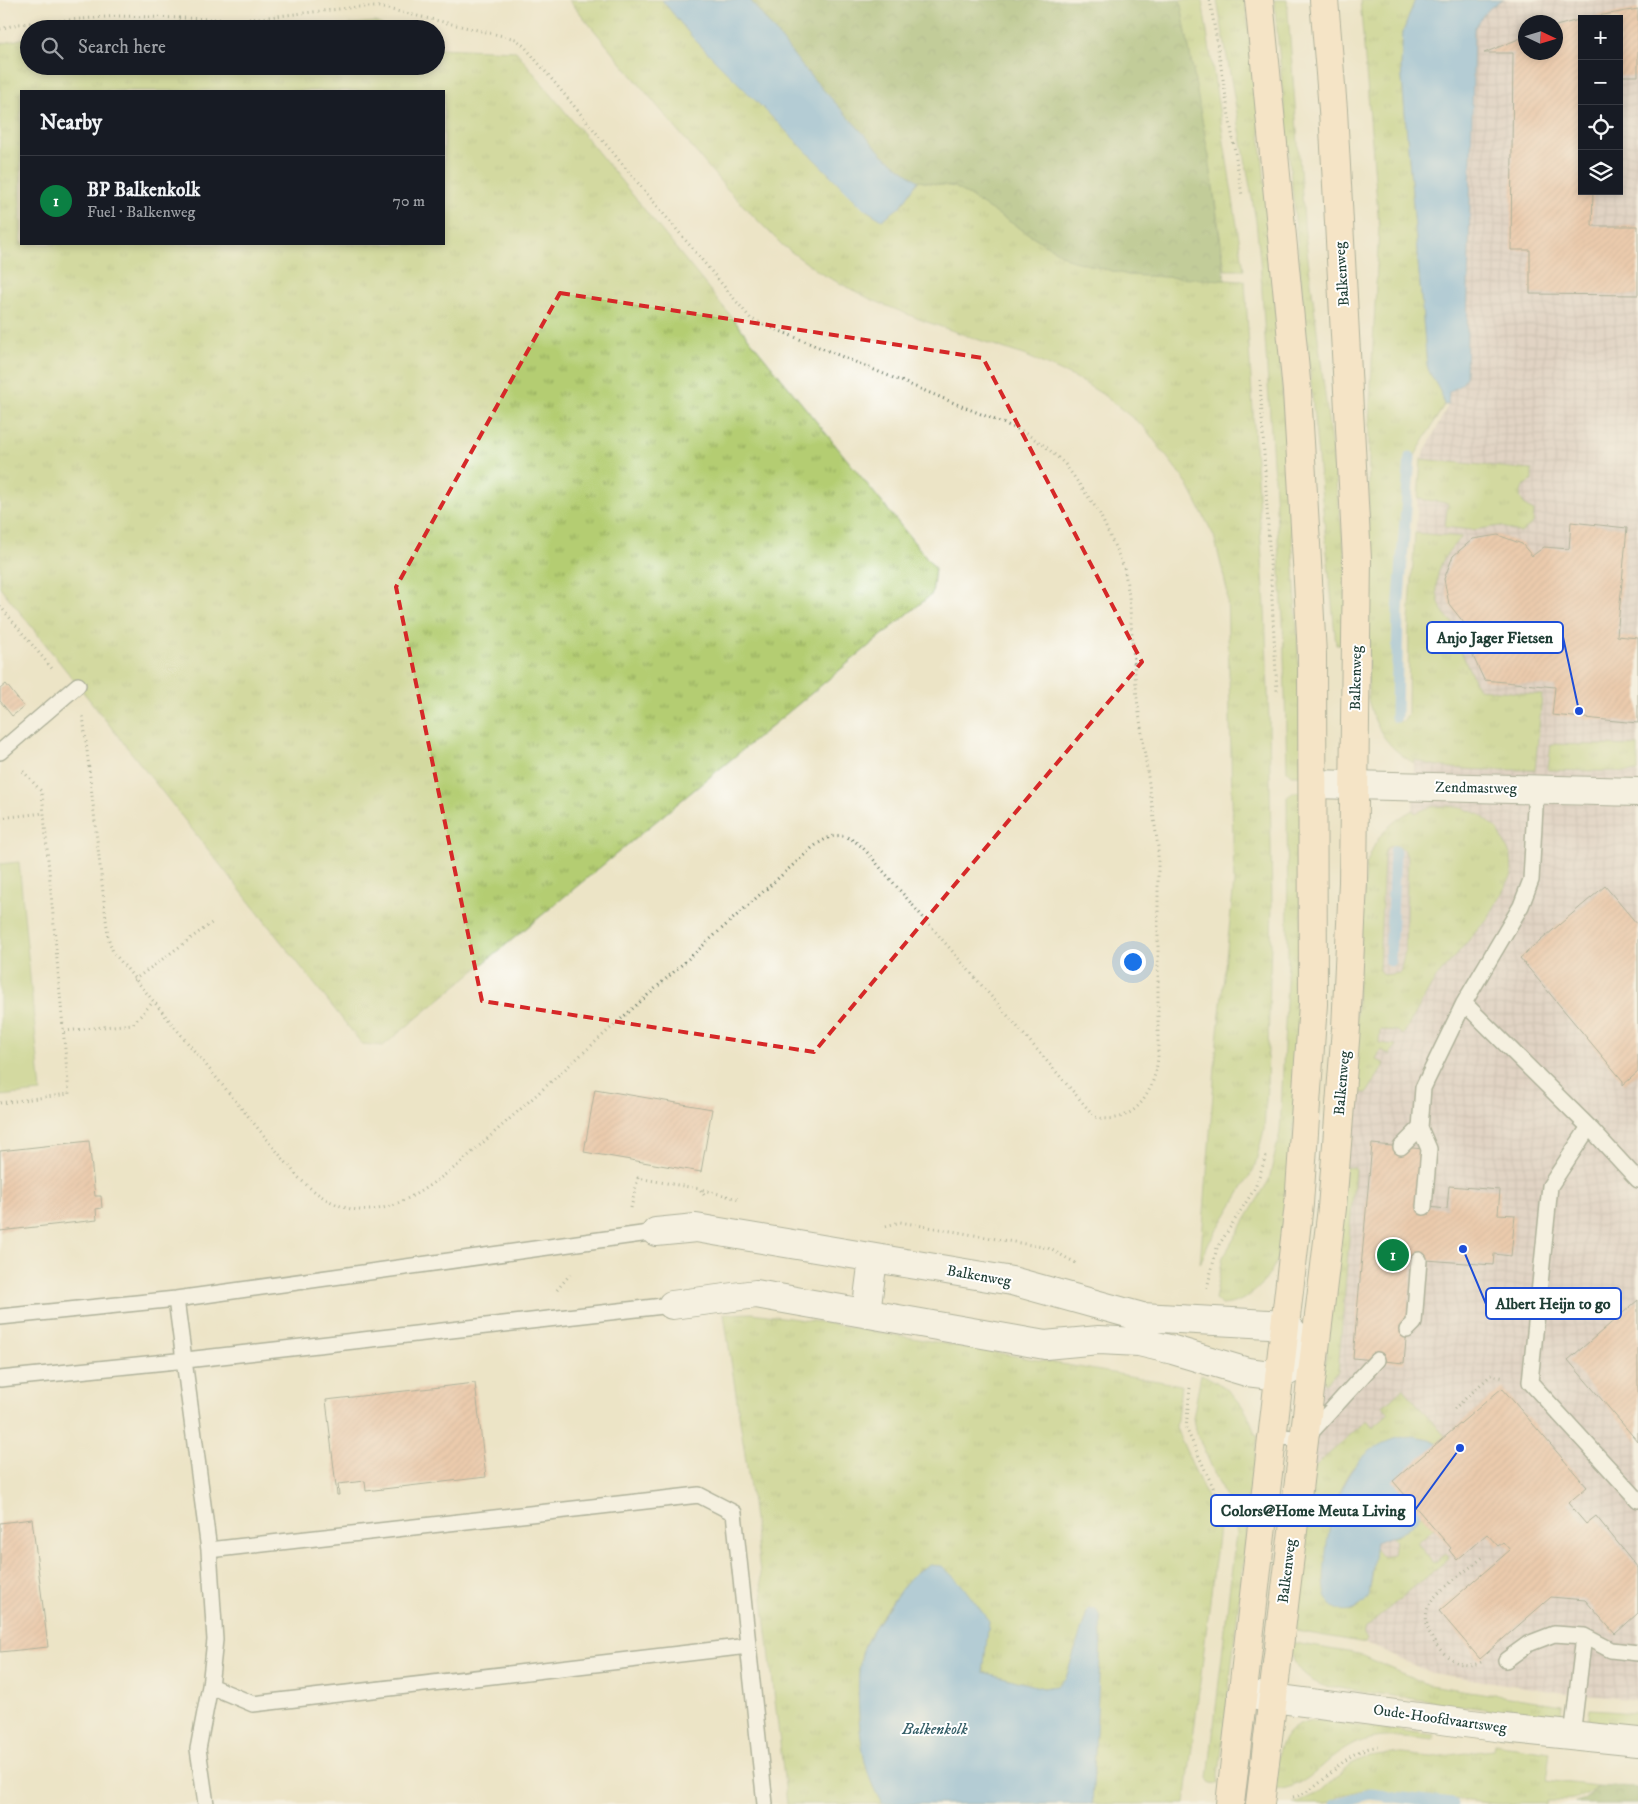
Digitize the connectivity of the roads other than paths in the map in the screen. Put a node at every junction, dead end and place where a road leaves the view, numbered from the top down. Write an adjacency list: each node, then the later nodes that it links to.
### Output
1 (1259, 0): 5 (main road, Balkenweg)
2 (1324, 0): 6 (main road, Balkenweg)
3 (74, 688): 4 (lane)
4 (2, 751)
5 (1313, 784): 6 (street, Zendmastweg); 22 (main road, Balkenweg)
6 (1355, 785): 7 (street, Zendmastweg); 24 (main road, Balkenweg)
7 (1536, 790): 8 (street, Zendmastweg); 9 (lane)
8 (1638, 792)
9 (1464, 1002): 10 (lane); 11 (lane)
10 (1589, 1127): 13 (lane); 31 (lane)
11 (1420, 1128): 12 (lane); 14 (lane)
12 (1401, 1147)
13 (1638, 1180)
14 (1424, 1207)
15 (656, 1232): 16 (street, Balkenweg); 18 (lane)
16 (873, 1258): 20 (street); 22 (street, Balkenweg)
17 (1417, 1267): 23 (lane)
18 (176, 1298): 21 (lane); 25 (lane)
19 (672, 1305): 20 (street); 25 (lane)
20 (866, 1312): 27 (street)
21 (0, 1317)
22 (1286, 1325): 24 (street); 27 (main road, Balkenweg)
23 (1407, 1330)
24 (1314, 1356): 27 (street); 30 (main road, Balkenweg)
25 (186, 1360): 28 (lane); 32 (lane)
26 (1378, 1360): 30 (lane)
27 (1279, 1376): 29 (main road, Balkenweg)
28 (0, 1379)
29 (1272, 1436): 30 (lane); 38 (main road, Balkenweg)
30 (1305, 1439): 39 (main road, Balkenweg)
31 (1638, 1500)
32 (209, 1550): 34 (lane); 37 (lane)
33 (1584, 1636): 35 (lane); 36 (lane); 40 (lane)
34 (748, 1646): 37 (lane); 44 (lane)
35 (1638, 1653)
36 (1506, 1660)
37 (210, 1686): 43 (lane)
38 (1242, 1694): 39 (street, Oude-Hoofdvaartsweg); 45 (main road, Balkenweg)
39 (1272, 1698): 40 (street, Oude-Hoofdvaartsweg); 42 (main road, Balkenweg)
40 (1572, 1736): 41 (street, Oude-Hoofdvaartsweg)
41 (1638, 1742)
42 (1260, 1801)
43 (206, 1804)
44 (765, 1804)
45 (1230, 1804)

